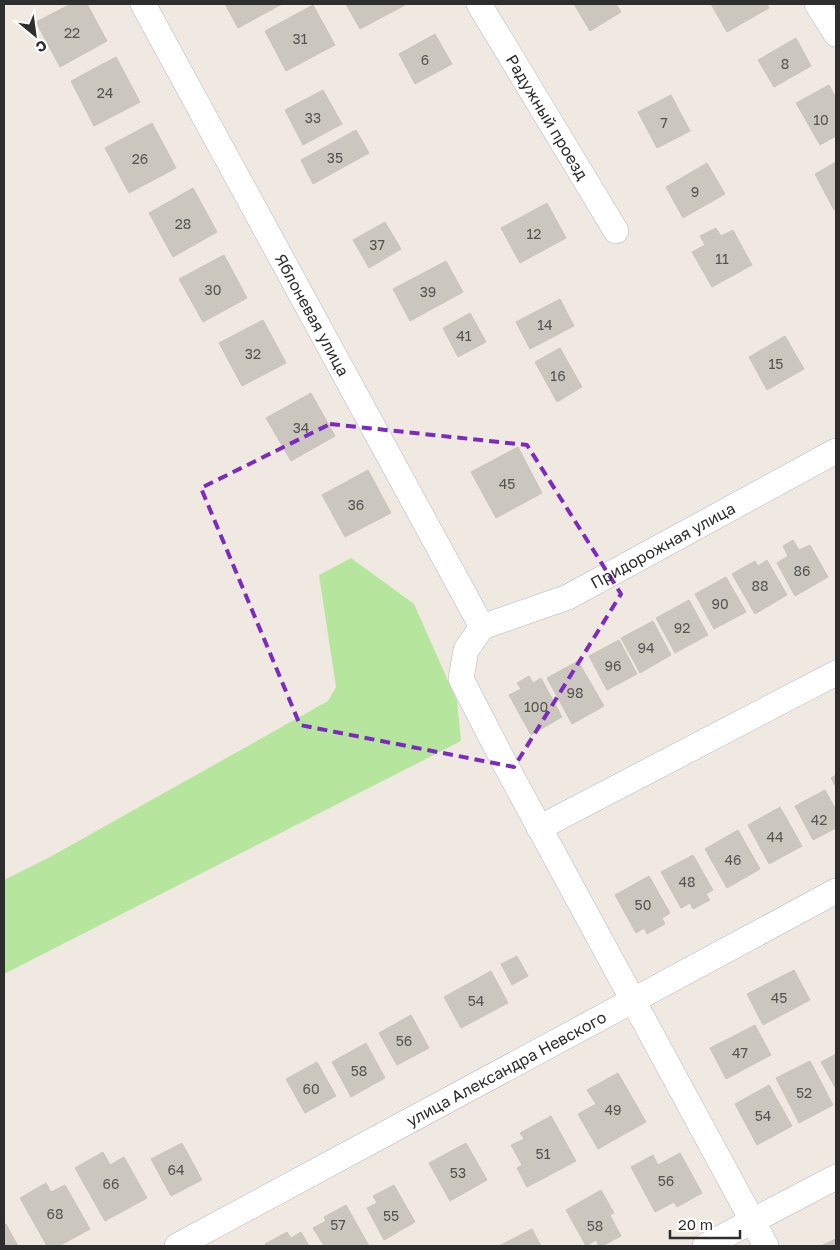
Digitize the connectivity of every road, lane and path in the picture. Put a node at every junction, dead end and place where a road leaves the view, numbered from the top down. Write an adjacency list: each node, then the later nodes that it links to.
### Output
1 (143, 4): 7 (street, Яблоневая улица)
2 (480, 4): 5 (street, Радужный проезд)
3 (817, 4): 4 (street)
4 (836, 34)
5 (616, 231)
6 (836, 451): 7 (street, Придорожная улица)
7 (482, 626): 9 (street)
8 (836, 673): 9 (street)
9 (539, 828): 11 (street)
10 (836, 891): 11 (street, улица Александра Невского)
11 (633, 1001): 13 (street); 14 (street, улица Александра Невского)
12 (836, 1177): 13 (street)
13 (752, 1221): 15 (street); 16 (street)
14 (177, 1246)
15 (705, 1246)
16 (766, 1246)

